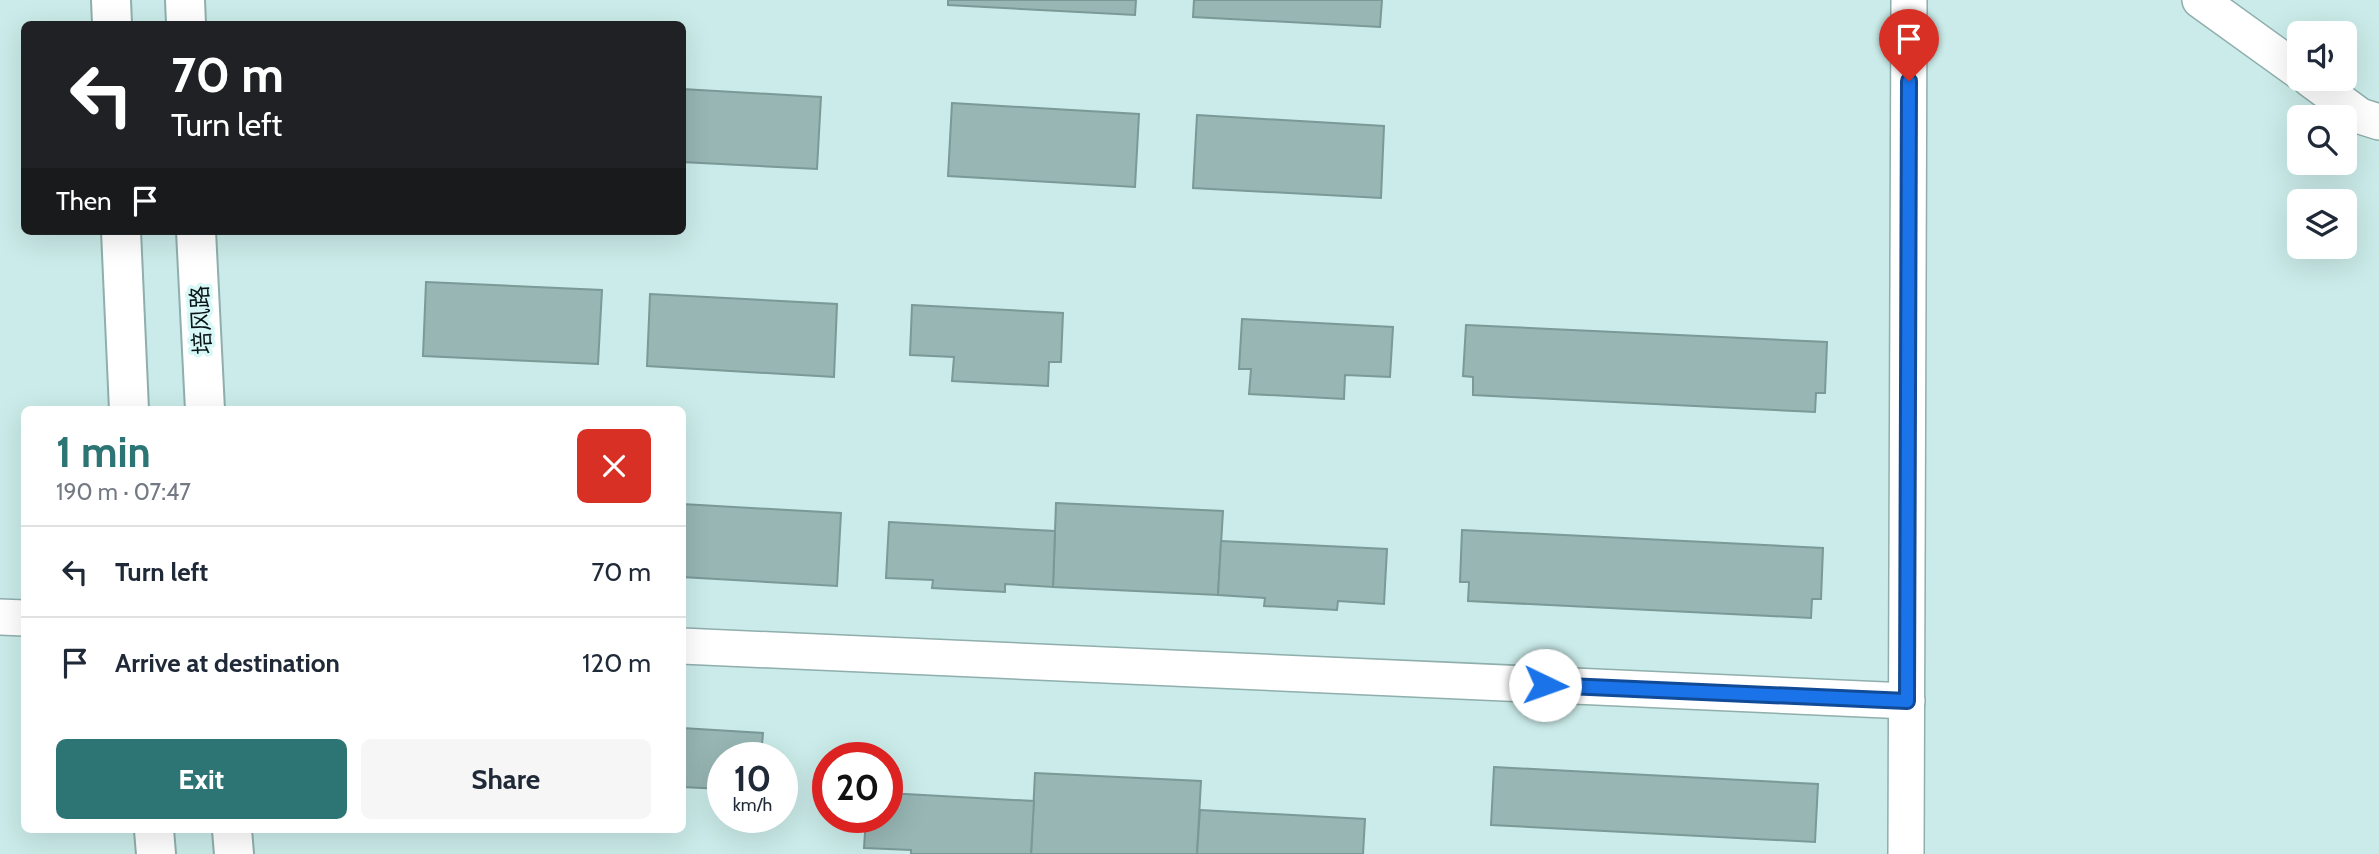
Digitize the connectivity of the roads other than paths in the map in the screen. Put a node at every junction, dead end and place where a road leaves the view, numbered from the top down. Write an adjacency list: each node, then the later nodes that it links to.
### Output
1 (111, 0): 5 (main road)
2 (185, 0): 6 (main road)
3 (1909, 0): 17 (street)
4 (2200, 0): 7 (street)
5 (112, 21)
6 (186, 21)
7 (2287, 63)
8 (2326, 91): 9 (street)
9 (2379, 122)
10 (121, 235): 12 (main road)
11 (196, 235): 13 (main road, 培风路)
12 (129, 406)
13 (205, 406)
14 (0, 617): 15 (street)
15 (21, 618)
16 (686, 646): 17 (street)
17 (1907, 701): 22 (street)
18 (154, 833): 20 (main road)
19 (232, 833): 21 (main road)
20 (156, 854)
21 (234, 854)
22 (1906, 854)

